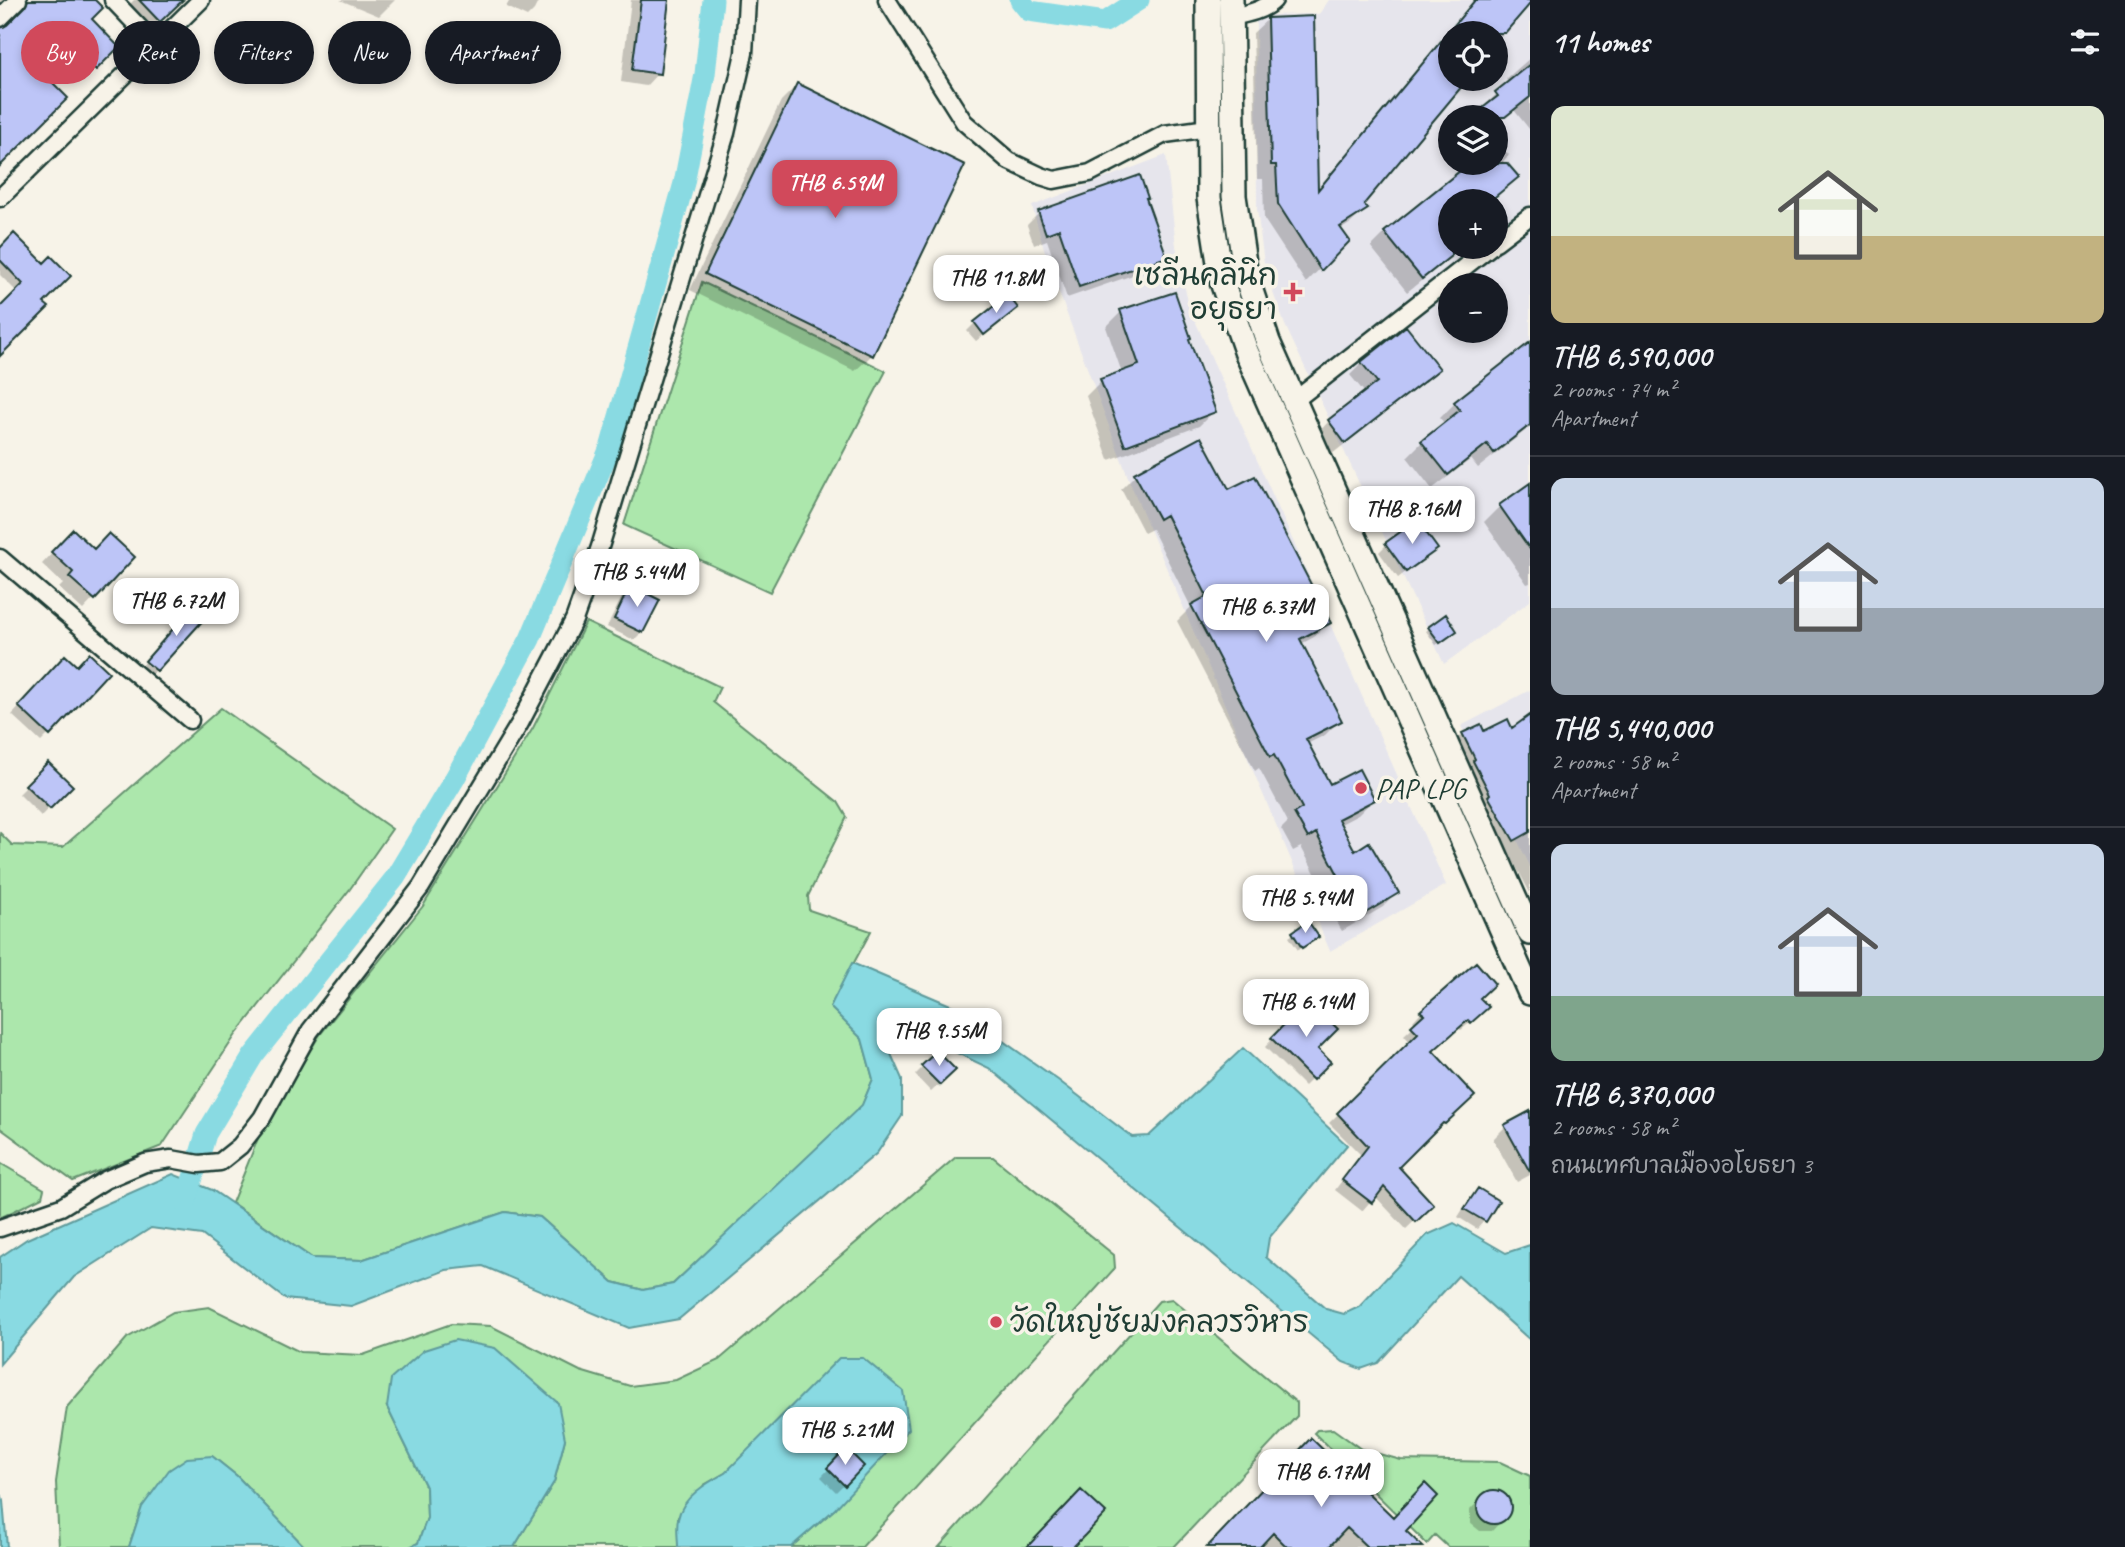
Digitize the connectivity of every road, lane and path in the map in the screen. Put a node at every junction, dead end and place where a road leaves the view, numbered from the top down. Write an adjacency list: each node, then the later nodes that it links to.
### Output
1 (18, 0): 9 (street)
2 (113, 0): 10 (street)
3 (201, 0): 11 (street)
4 (747, 0): 25 (street)
5 (887, 0): 13 (street)
6 (1208, 0): 13 (street)
7 (1274, 0): 8 (street)
8 (1231, 7): 18 (street)
9 (0, 18)
10 (133, 21)
11 (180, 21)
12 (116, 84): 14 (street)
13 (1208, 128): 22 (street)
14 (0, 198)
15 (1530, 216): 16 (street)
16 (1508, 233)
17 (1475, 259): 18 (street)
18 (1294, 401): 21 (street)
19 (0, 558): 20 (street)
20 (190, 720)
21 (1439, 727): 22 (street); 23 (street)
22 (1416, 737): 24 (street)
23 (1530, 933)
24 (1530, 993)
25 (0, 1228)

